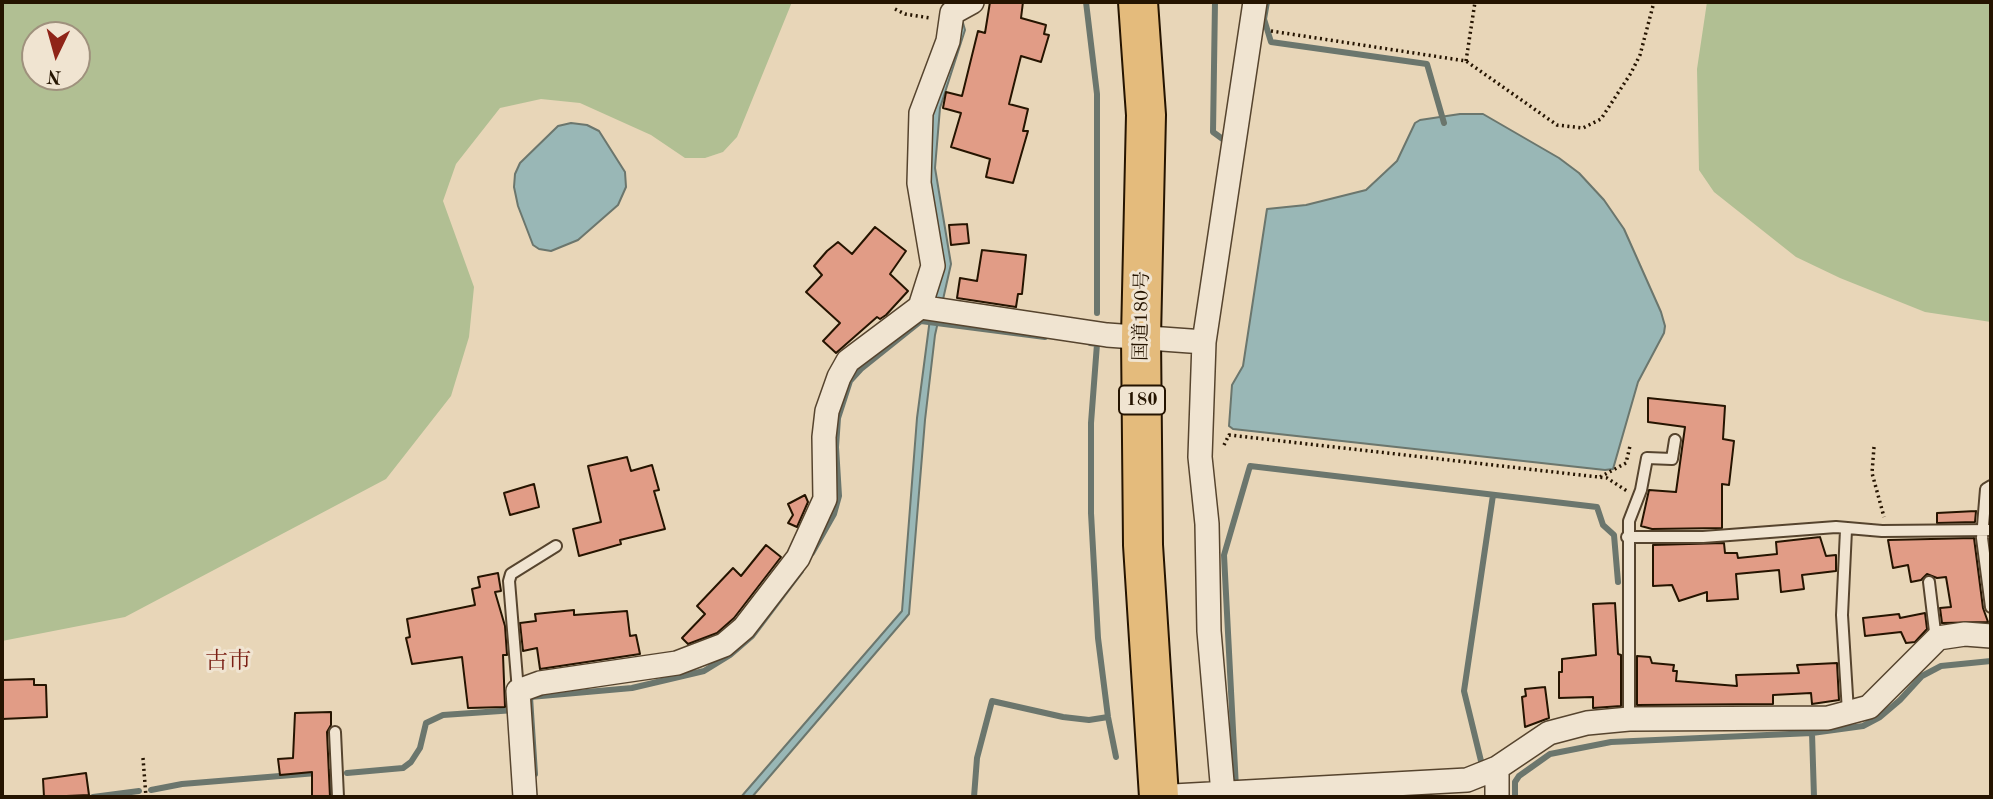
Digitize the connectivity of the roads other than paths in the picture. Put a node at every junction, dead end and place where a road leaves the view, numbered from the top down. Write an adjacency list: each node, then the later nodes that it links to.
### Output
1 (1138, 2): 5 (highway, 国道180号 / 180)
2 (1255, 2): 6 (street)
3 (961, 9): 4 (street)
4 (920, 307): 5 (street); 17 (street)
5 (1142, 337): 6 (street); 25 (highway, 国道180号 / 180)
6 (1204, 342): 22 (street)
7 (1675, 440): 11 (lane)
8 (1991, 486): 10 (lane)
9 (1846, 530): 10 (lane); 11 (lane); 18 (lane)
10 (1987, 530): 14 (lane)
11 (1627, 537): 19 (lane)
12 (556, 546): 17 (lane)
13 (1929, 582): 16 (lane)
14 (1991, 607)
15 (1991, 636): 16 (street)
16 (1936, 640): 18 (street)
17 (518, 691): 24 (street)
18 (1848, 712): 19 (street)
19 (1629, 719): 21 (street)
20 (335, 732): 23 (lane)
21 (1497, 768): 22 (street); 26 (street)
22 (1223, 794): 25 (street)
23 (338, 797)
24 (525, 797)
25 (1157, 797)
26 (1497, 797)

